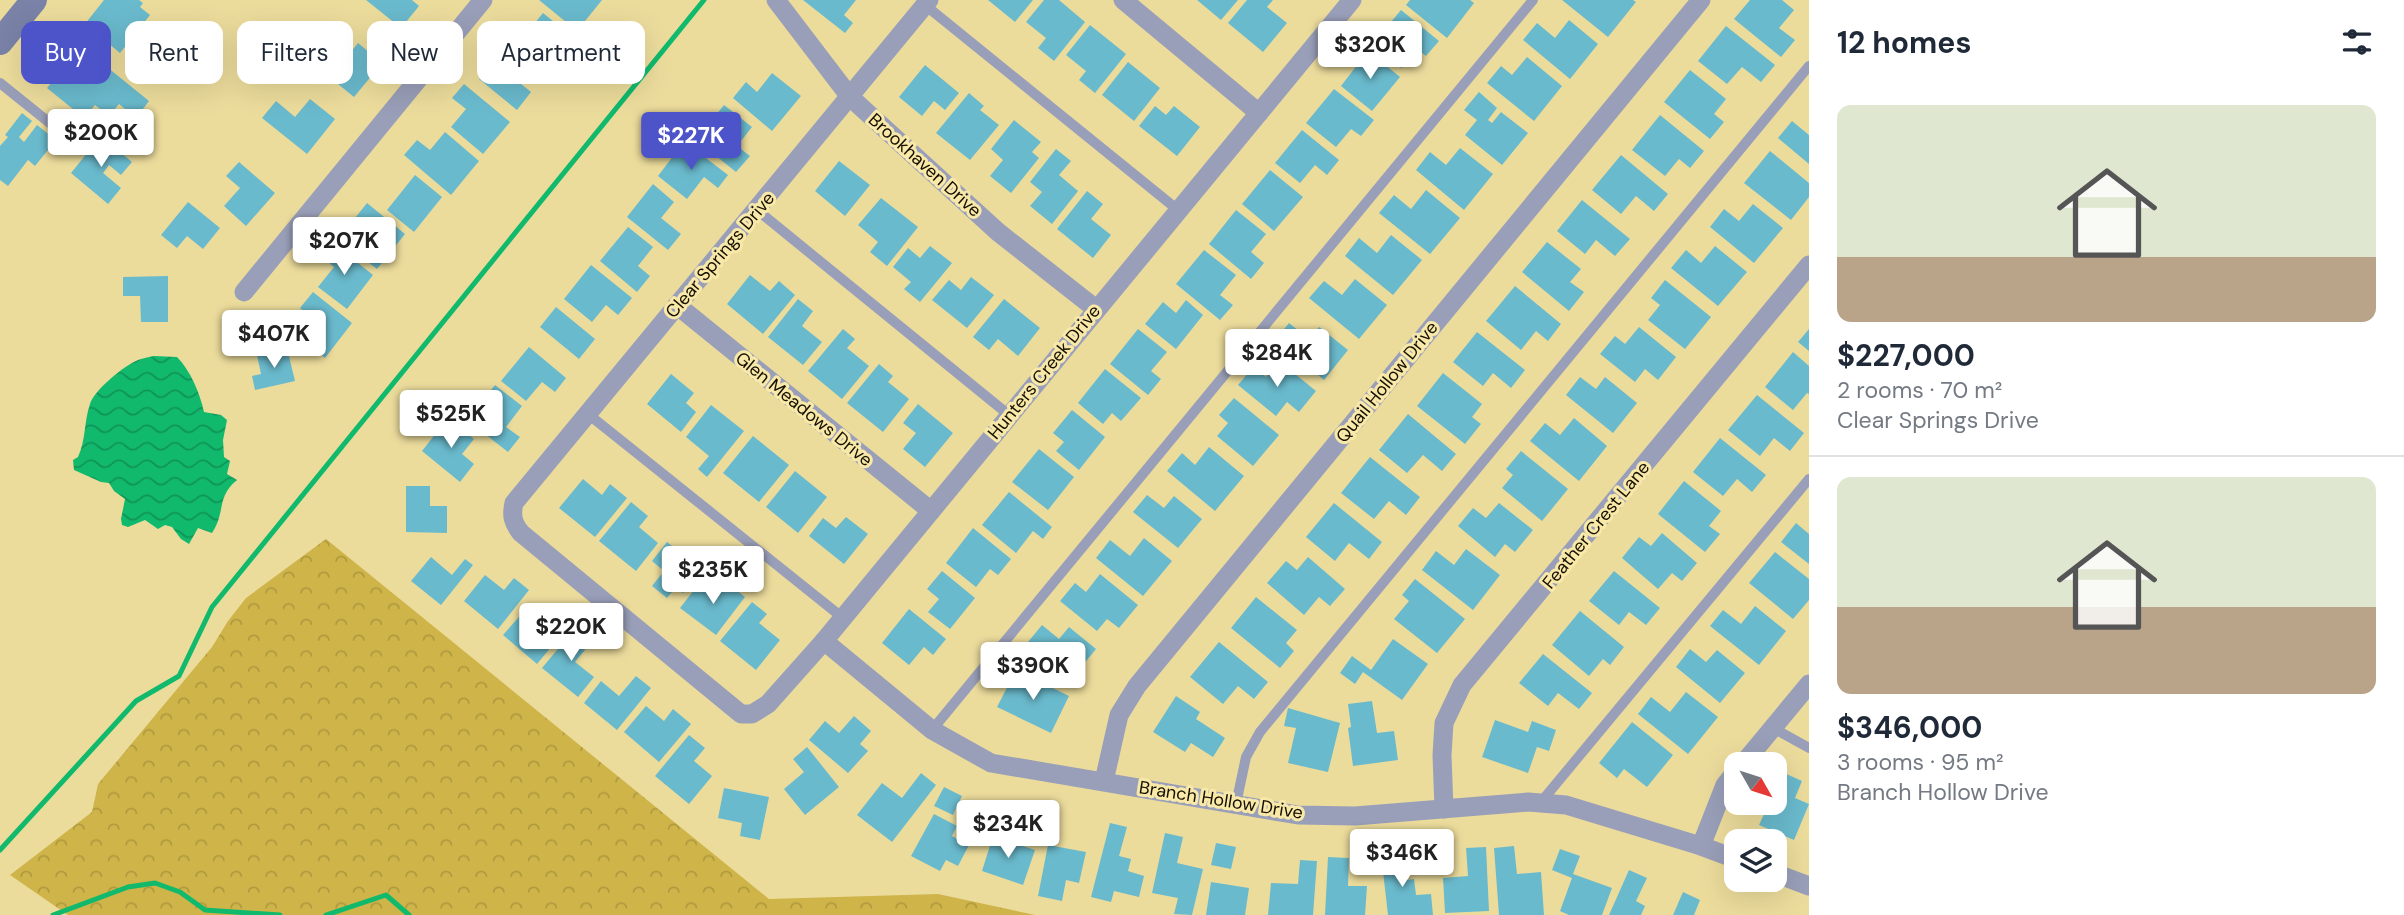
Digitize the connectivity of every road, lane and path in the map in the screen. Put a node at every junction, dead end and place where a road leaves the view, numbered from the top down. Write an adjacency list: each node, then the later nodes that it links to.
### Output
1 (34, 0): 9 (street)
2 (483, 0): 18 (street)
3 (776, 0): 12 (street, Brookhaven Drive)
4 (1123, 0): 13 (street)
5 (1533, 0): 30 (lane)
6 (1701, 0): 33 (street, Quail Hollow Drive)
7 (1346, 2): 13 (street, Hunters Creek Drive)
8 (927, 3): 12 (street, Clear Springs Drive); 16 (lane)
9 (0, 42)
10 (1809, 66): 36 (lane)
11 (0, 83): 14 (lane)
12 (850, 97): 15 (street, Clear Springs Drive); 20 (street, Brookhaven Drive)
13 (1259, 113): 16 (street, Hunters Creek Drive)
14 (71, 140)
15 (757, 210): 19 (street, Clear Springs Drive); 22 (lane)
16 (1178, 210): 20 (street, Hunters Creek Drive)
17 (1809, 265): 37 (street, Feather Crest Lane)
18 (244, 292)
19 (678, 306): 21 (street, Clear Springs Drive); 24 (street, Glen Meadows Drive)
20 (1096, 309): 22 (street, Hunters Creek Drive)
21 (588, 414): 25 (lane); 28 (street, Clear Springs Drive)
22 (1009, 415): 24 (street, Hunters Creek Drive)
23 (1809, 479): 35 (lane)
24 (931, 511): 25 (street, Hunters Creek Drive)
25 (843, 618): 26 (street, Hunters Creek Drive)
26 (824, 640): 28 (street, Hunters Creek Drive); 30 (street, Branch Hollow Drive)
27 (1809, 684): 29 (street)
28 (724, 702)
29 (1773, 728): 31 (lane); 32 (street)
30 (932, 730): 33 (street, Branch Hollow Drive)
31 (1809, 748)
32 (1753, 752)
33 (1104, 781): 36 (street, Branch Hollow Drive)
34 (1724, 788): 38 (street)
35 (1540, 803): 37 (street, Branch Hollow Drive); 38 (street, Branch Hollow Drive)
36 (1236, 804): 37 (street, Branch Hollow Drive)
37 (1444, 809)
38 (1701, 846): 39 (street, Branch Hollow Drive)
39 (1724, 855)
40 (1787, 878): 41 (street)
41 (1809, 886)

